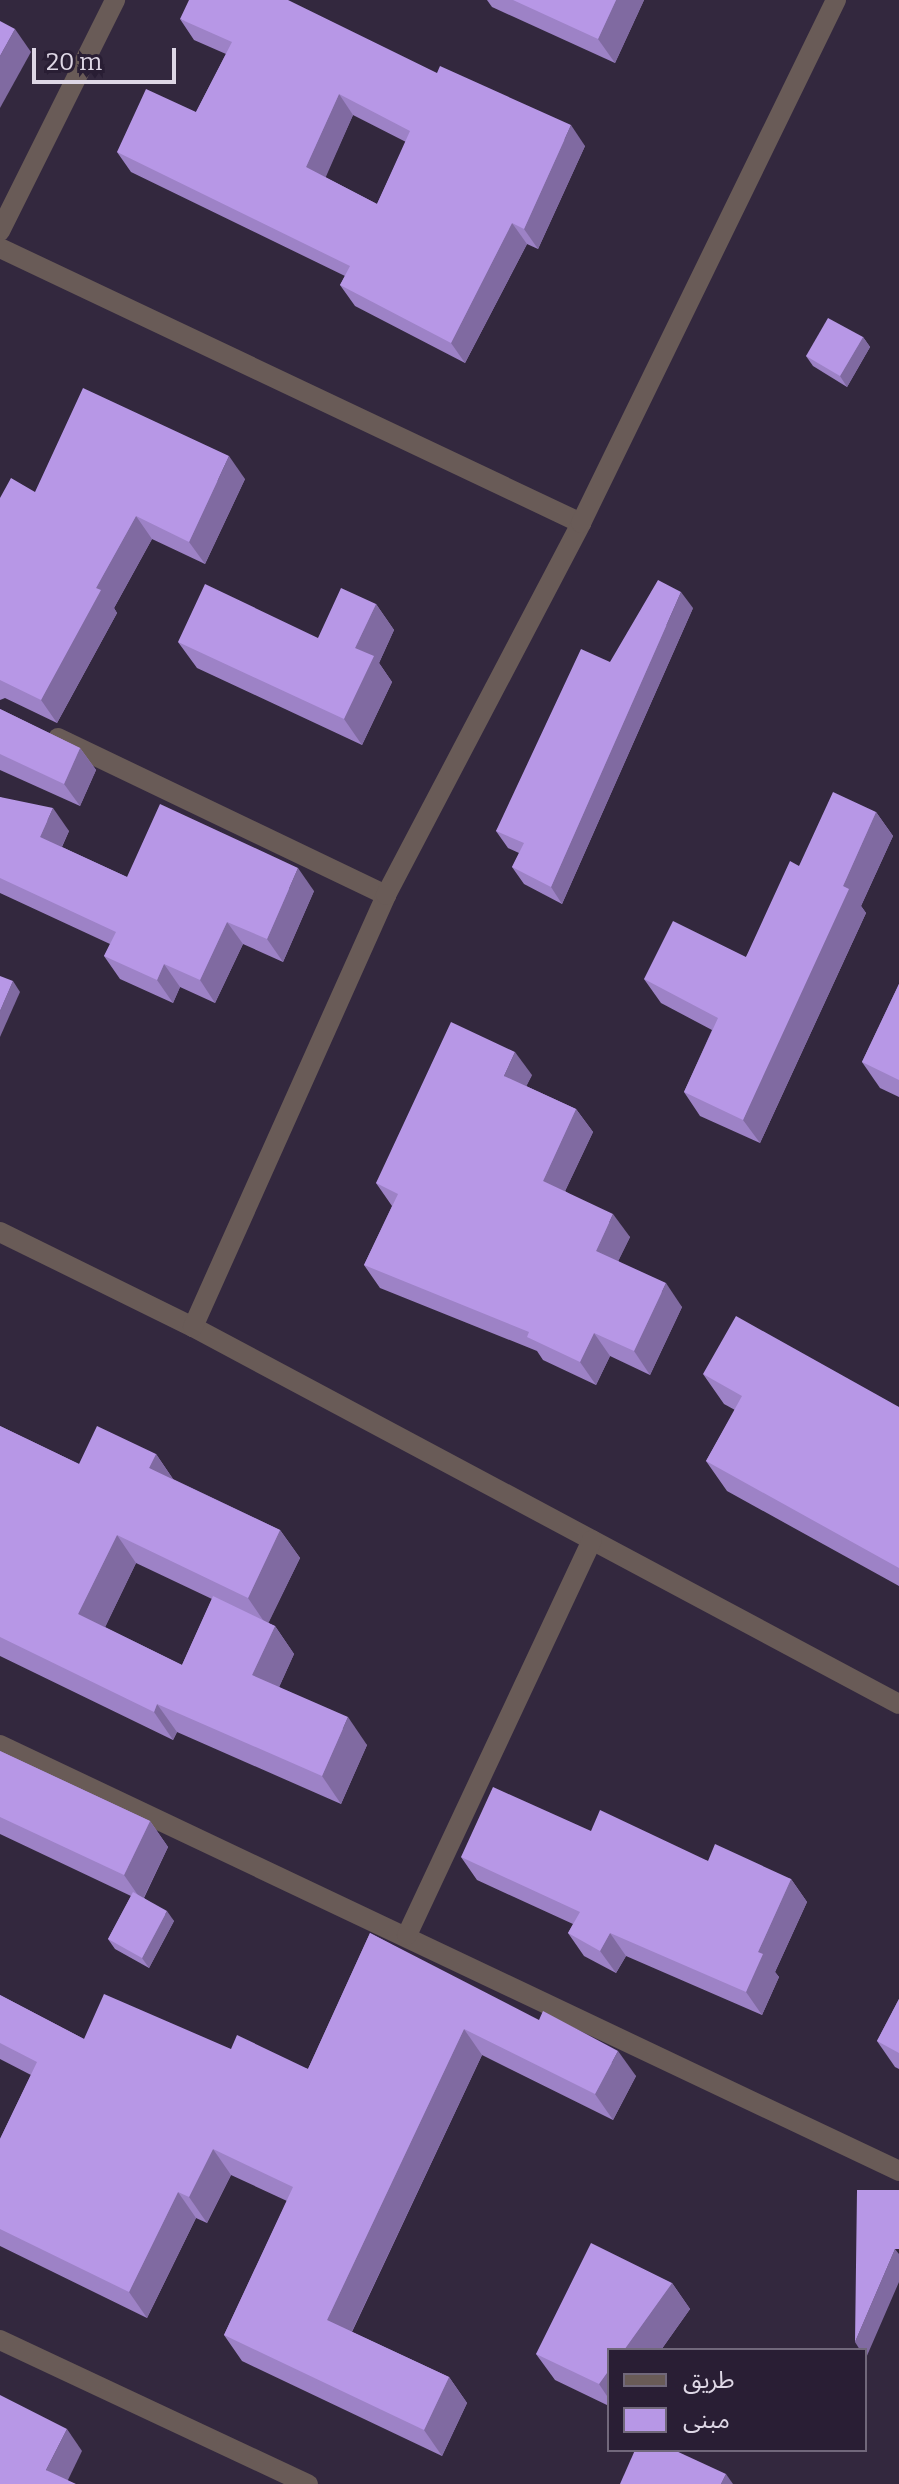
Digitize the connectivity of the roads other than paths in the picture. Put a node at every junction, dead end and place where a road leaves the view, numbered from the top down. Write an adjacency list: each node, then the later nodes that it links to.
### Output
1 (115, 0): 3 (street)
2 (836, 0): 5 (street)
3 (0, 231)
4 (0, 248): 5 (street)
5 (581, 523): 7 (street)
6 (43, 731): 7 (street)
7 (386, 895): 9 (street)
8 (0, 1232): 9 (street)
9 (193, 1327): 10 (street)
10 (592, 1540): 11 (street); 13 (street)
11 (899, 1704)
12 (0, 1745): 13 (street)
13 (407, 1935): 14 (street)
14 (899, 2171)
15 (0, 2340): 16 (street)
16 (308, 2484)

